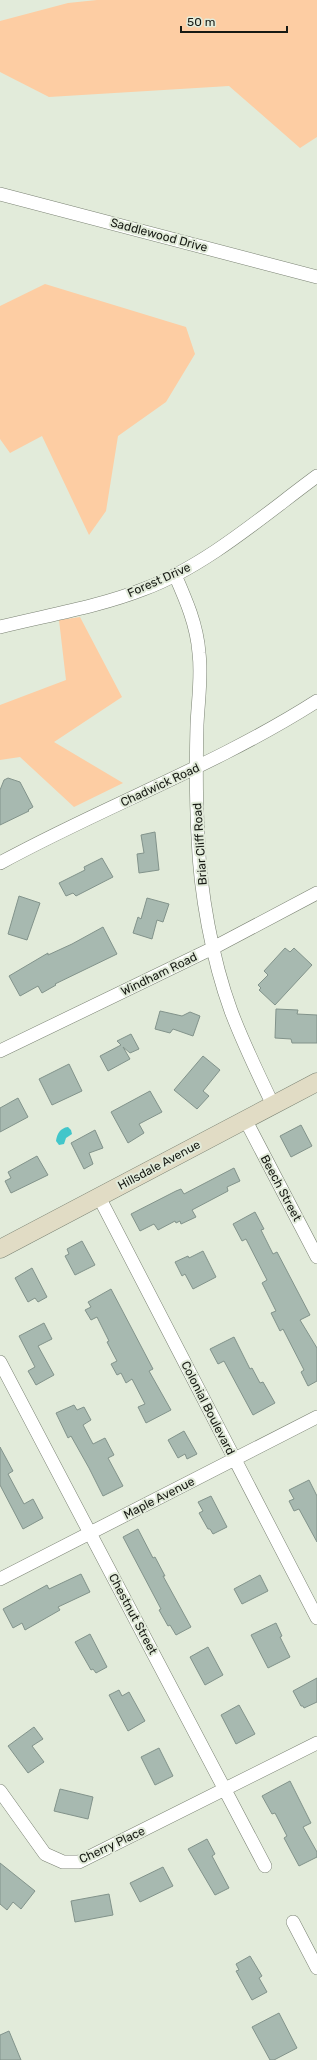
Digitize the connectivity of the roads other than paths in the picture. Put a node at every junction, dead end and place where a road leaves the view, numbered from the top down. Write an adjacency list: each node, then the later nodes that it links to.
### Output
1 (0, 194): 2 (street, Saddlewood Drive)
2 (317, 277)
3 (317, 476): 4 (street, Forest Drive)
4 (175, 575): 5 (street, Forest Drive); 7 (street, Briar Cliff Road)
5 (0, 627)
6 (317, 702): 7 (street, Chadwick Road)
7 (196, 768): 8 (street, Chadwick Road); 10 (street, Briar Cliff Road)
8 (0, 863)
9 (317, 893): 10 (street, Windham Road)
10 (213, 948): 11 (street, Windham Road); 13 (street, Briar Cliff Road)
11 (0, 1051)
12 (317, 1082): 13 (street, Hillsdale Avenue)
13 (273, 1105): 14 (street, Hillsdale Avenue)
14 (245, 1119): 15 (street, Hillsdale Avenue); 17 (street, Beech Street)
15 (99, 1197): 16 (street, Hillsdale Avenue); 20 (street, Colonial Boulevard)
16 (0, 1249)
17 (317, 1257)
18 (0, 1362): 21 (street, Chestnut Street)
19 (317, 1417): 20 (street, Maple Avenue)
20 (234, 1459): 21 (street, Maple Avenue); 23 (street, Colonial Boulevard)
21 (90, 1533): 22 (street, Maple Avenue); 25 (street, Chestnut Street)
22 (0, 1579)
23 (317, 1618)
24 (317, 1743): 25 (street, Cherry Place)
25 (225, 1790): 26 (street, Cherry Place); 27 (street, Chestnut Street)
26 (0, 1791)
27 (265, 1866)
28 (293, 1922): 29 (street)
29 (317, 1968)

